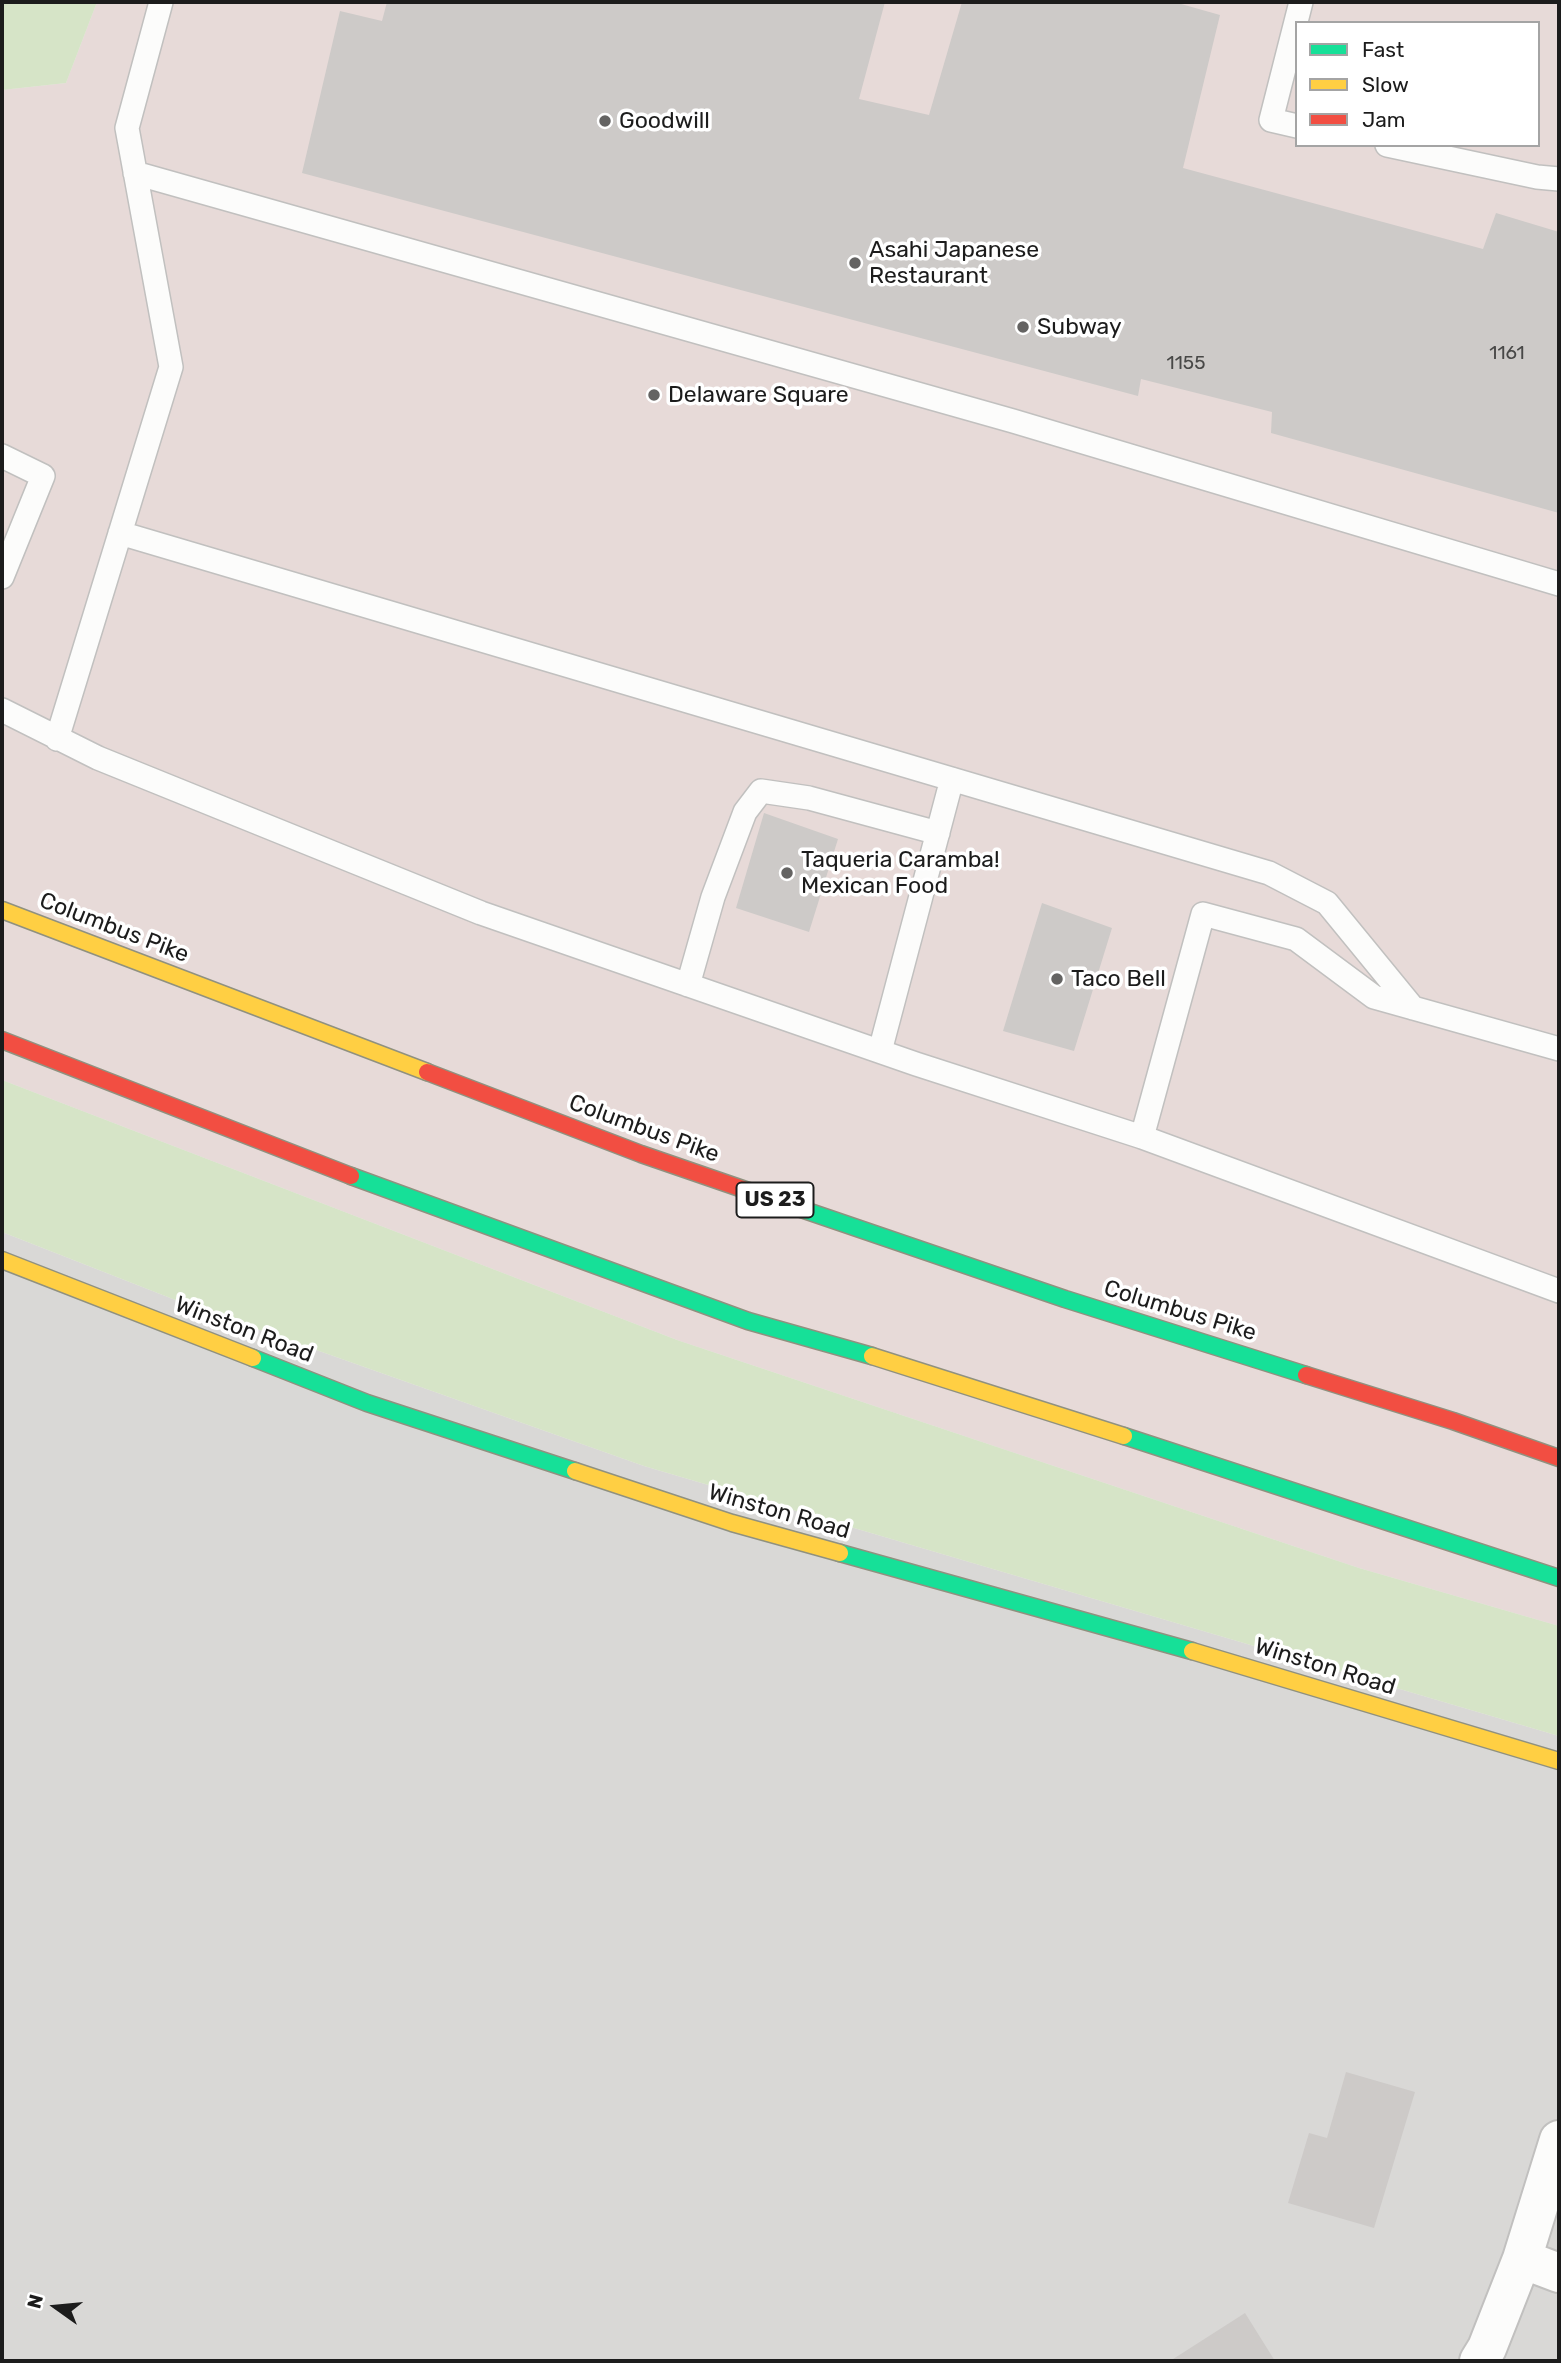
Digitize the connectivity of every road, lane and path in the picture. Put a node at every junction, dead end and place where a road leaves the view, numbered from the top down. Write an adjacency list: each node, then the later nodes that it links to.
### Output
1 (161, 2): 7 (lane)
2 (1301, 2): 3 (lane)
3 (1296, 21)
4 (1295, 26): 5 (lane)
5 (1295, 126)
6 (1396, 147): 8 (lane)
7 (135, 173): 10 (lane); 12 (lane)
8 (1559, 179)
9 (2, 456): 11 (lane)
10 (120, 533): 14 (lane); 15 (lane)
11 (2, 577)
12 (1559, 584)
13 (2, 710): 14 (lane)
14 (57, 739): 18 (lane)
15 (952, 779): 16 (lane); 19 (lane)
16 (938, 833): 18 (lane); 22 (lane)
17 (2, 910): 26 (main road, Columbus Pike / US 23)
18 (688, 985): 22 (lane)
19 (1413, 1008): 21 (lane); 23 (lane)
20 (2, 1040): 27 (main road)
21 (1559, 1049)
22 (880, 1051): 23 (lane)
23 (1142, 1137): 25 (lane)
24 (2, 1260): 28 (main road, Winston Road)
25 (1559, 1291)
26 (1559, 1458)
27 (1559, 1578)
28 (1559, 1761)
29 (1559, 2140): 30 (street)
30 (1550, 2205): 31 (street)
31 (1522, 2259): 32 (street); 33 (street)
32 (1559, 2273)
33 (1479, 2361)

